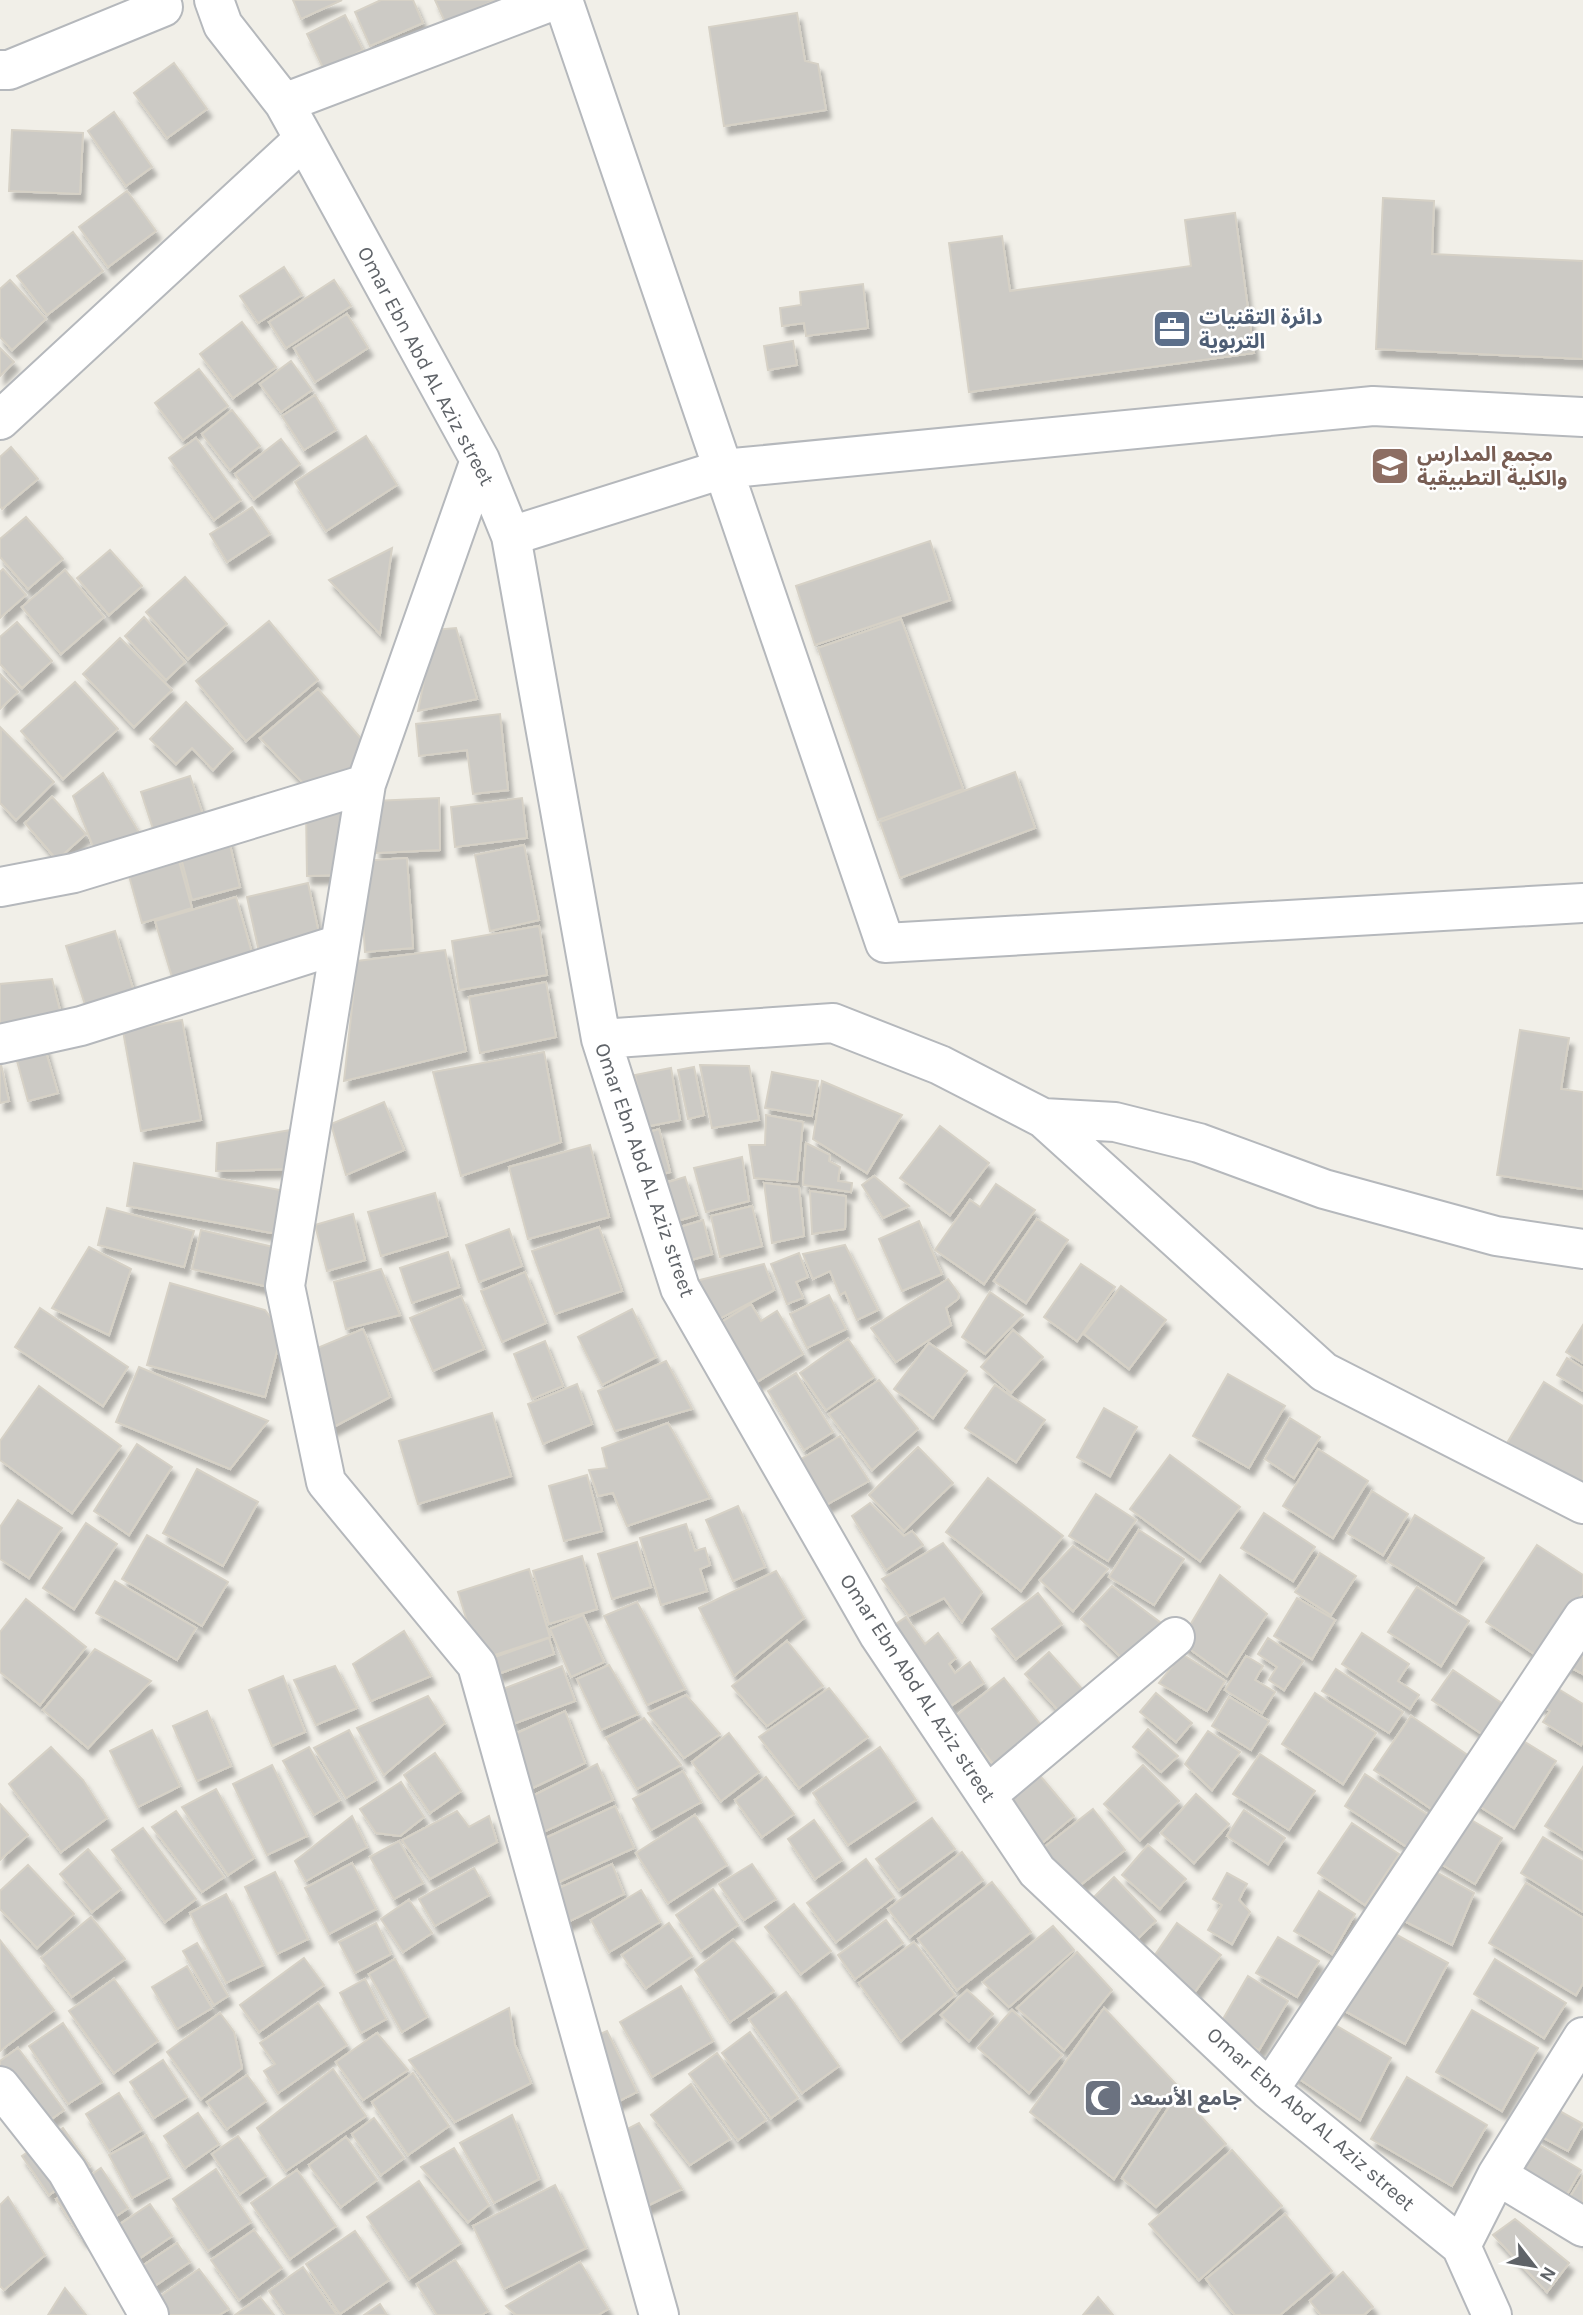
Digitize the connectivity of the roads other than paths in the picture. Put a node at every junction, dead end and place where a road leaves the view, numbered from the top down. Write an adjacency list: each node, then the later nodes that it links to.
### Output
1 (555, 0): 6 (street)
2 (563, 0): 11 (street)
3 (160, 4): 4 (street, Omar Ebn Abd AL Aziz street); 5 (street)
4 (219, 13): 6 (street, Omar Ebn Abd AL Aziz street)
5 (0, 70)
6 (284, 103): 7 (street, Omar Ebn Abd AL Aziz street)
7 (304, 139): 9 (street); 10 (street, Omar Ebn Abd AL Aziz street)
8 (1583, 417): 11 (street)
9 (0, 420)
10 (480, 460): 12 (street, Omar Ebn Abd AL Aziz street); 13 (street)
11 (723, 470): 12 (street); 15 (street)
12 (510, 536): 17 (street, Omar Ebn Abd AL Aziz street)
13 (366, 784): 14 (street); 16 (street)
14 (0, 887)
15 (1583, 903)
16 (340, 944): 18 (street); 32 (street)
17 (601, 1039): 19 (street); 24 (street, Omar Ebn Abd AL Aziz street)
18 (0, 1044)
19 (1043, 1118): 20 (street); 21 (street)
20 (1583, 1249)
21 (1583, 1504)
22 (1583, 1617): 27 (street)
23 (1175, 1637): 24 (street)
24 (986, 1795): 27 (street, Omar Ebn Abd AL Aziz street)
25 (1583, 2037): 28 (street)
26 (0, 2086): 31 (street)
27 (1269, 2090): 30 (street, Omar Ebn Abd AL Aziz street)
28 (1497, 2175): 29 (street); 30 (street)
29 (1583, 2227)
30 (1461, 2246): 33 (street, Omar Ebn Abd AL Aziz street)
31 (149, 2315)
32 (659, 2315)
33 (1492, 2315)

